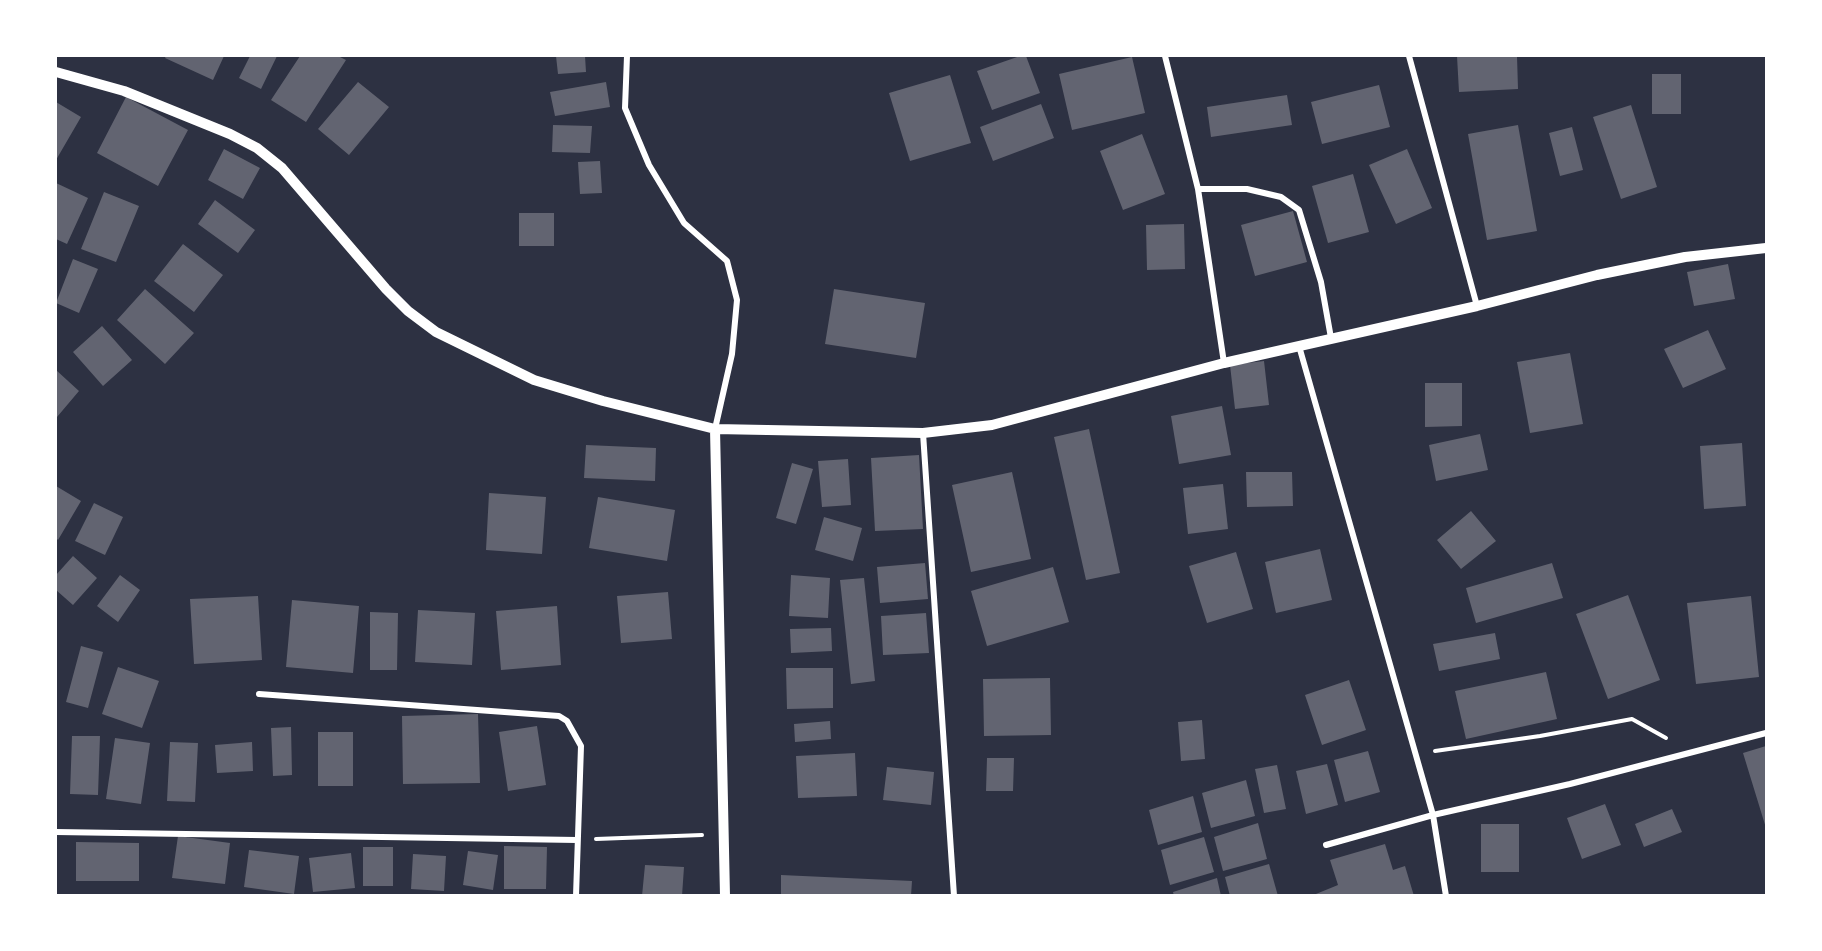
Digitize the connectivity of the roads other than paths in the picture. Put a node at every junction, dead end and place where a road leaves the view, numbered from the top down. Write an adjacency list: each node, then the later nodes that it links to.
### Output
1 (627, 56): 11 (street)
2 (1165, 56): 5 (street)
3 (1409, 56): 7 (street)
4 (56, 72): 11 (street)
5 (1198, 189): 8 (street); 10 (street)
6 (1767, 248): 7 (street)
7 (1477, 306): 8 (street)
8 (1331, 338): 9 (street)
9 (1299, 346): 10 (street); 15 (street)
10 (1224, 363): 12 (street)
11 (715, 429): 12 (street); 20 (street)
12 (923, 434): 21 (street)
13 (259, 694): 17 (street)
14 (1767, 733): 15 (street)
15 (1433, 815): 18 (street); 22 (street)
16 (56, 832): 17 (street)
17 (577, 840): 19 (street)
18 (1326, 845)
19 (576, 896)
20 (725, 896)
21 (954, 896)
22 (1446, 896)

